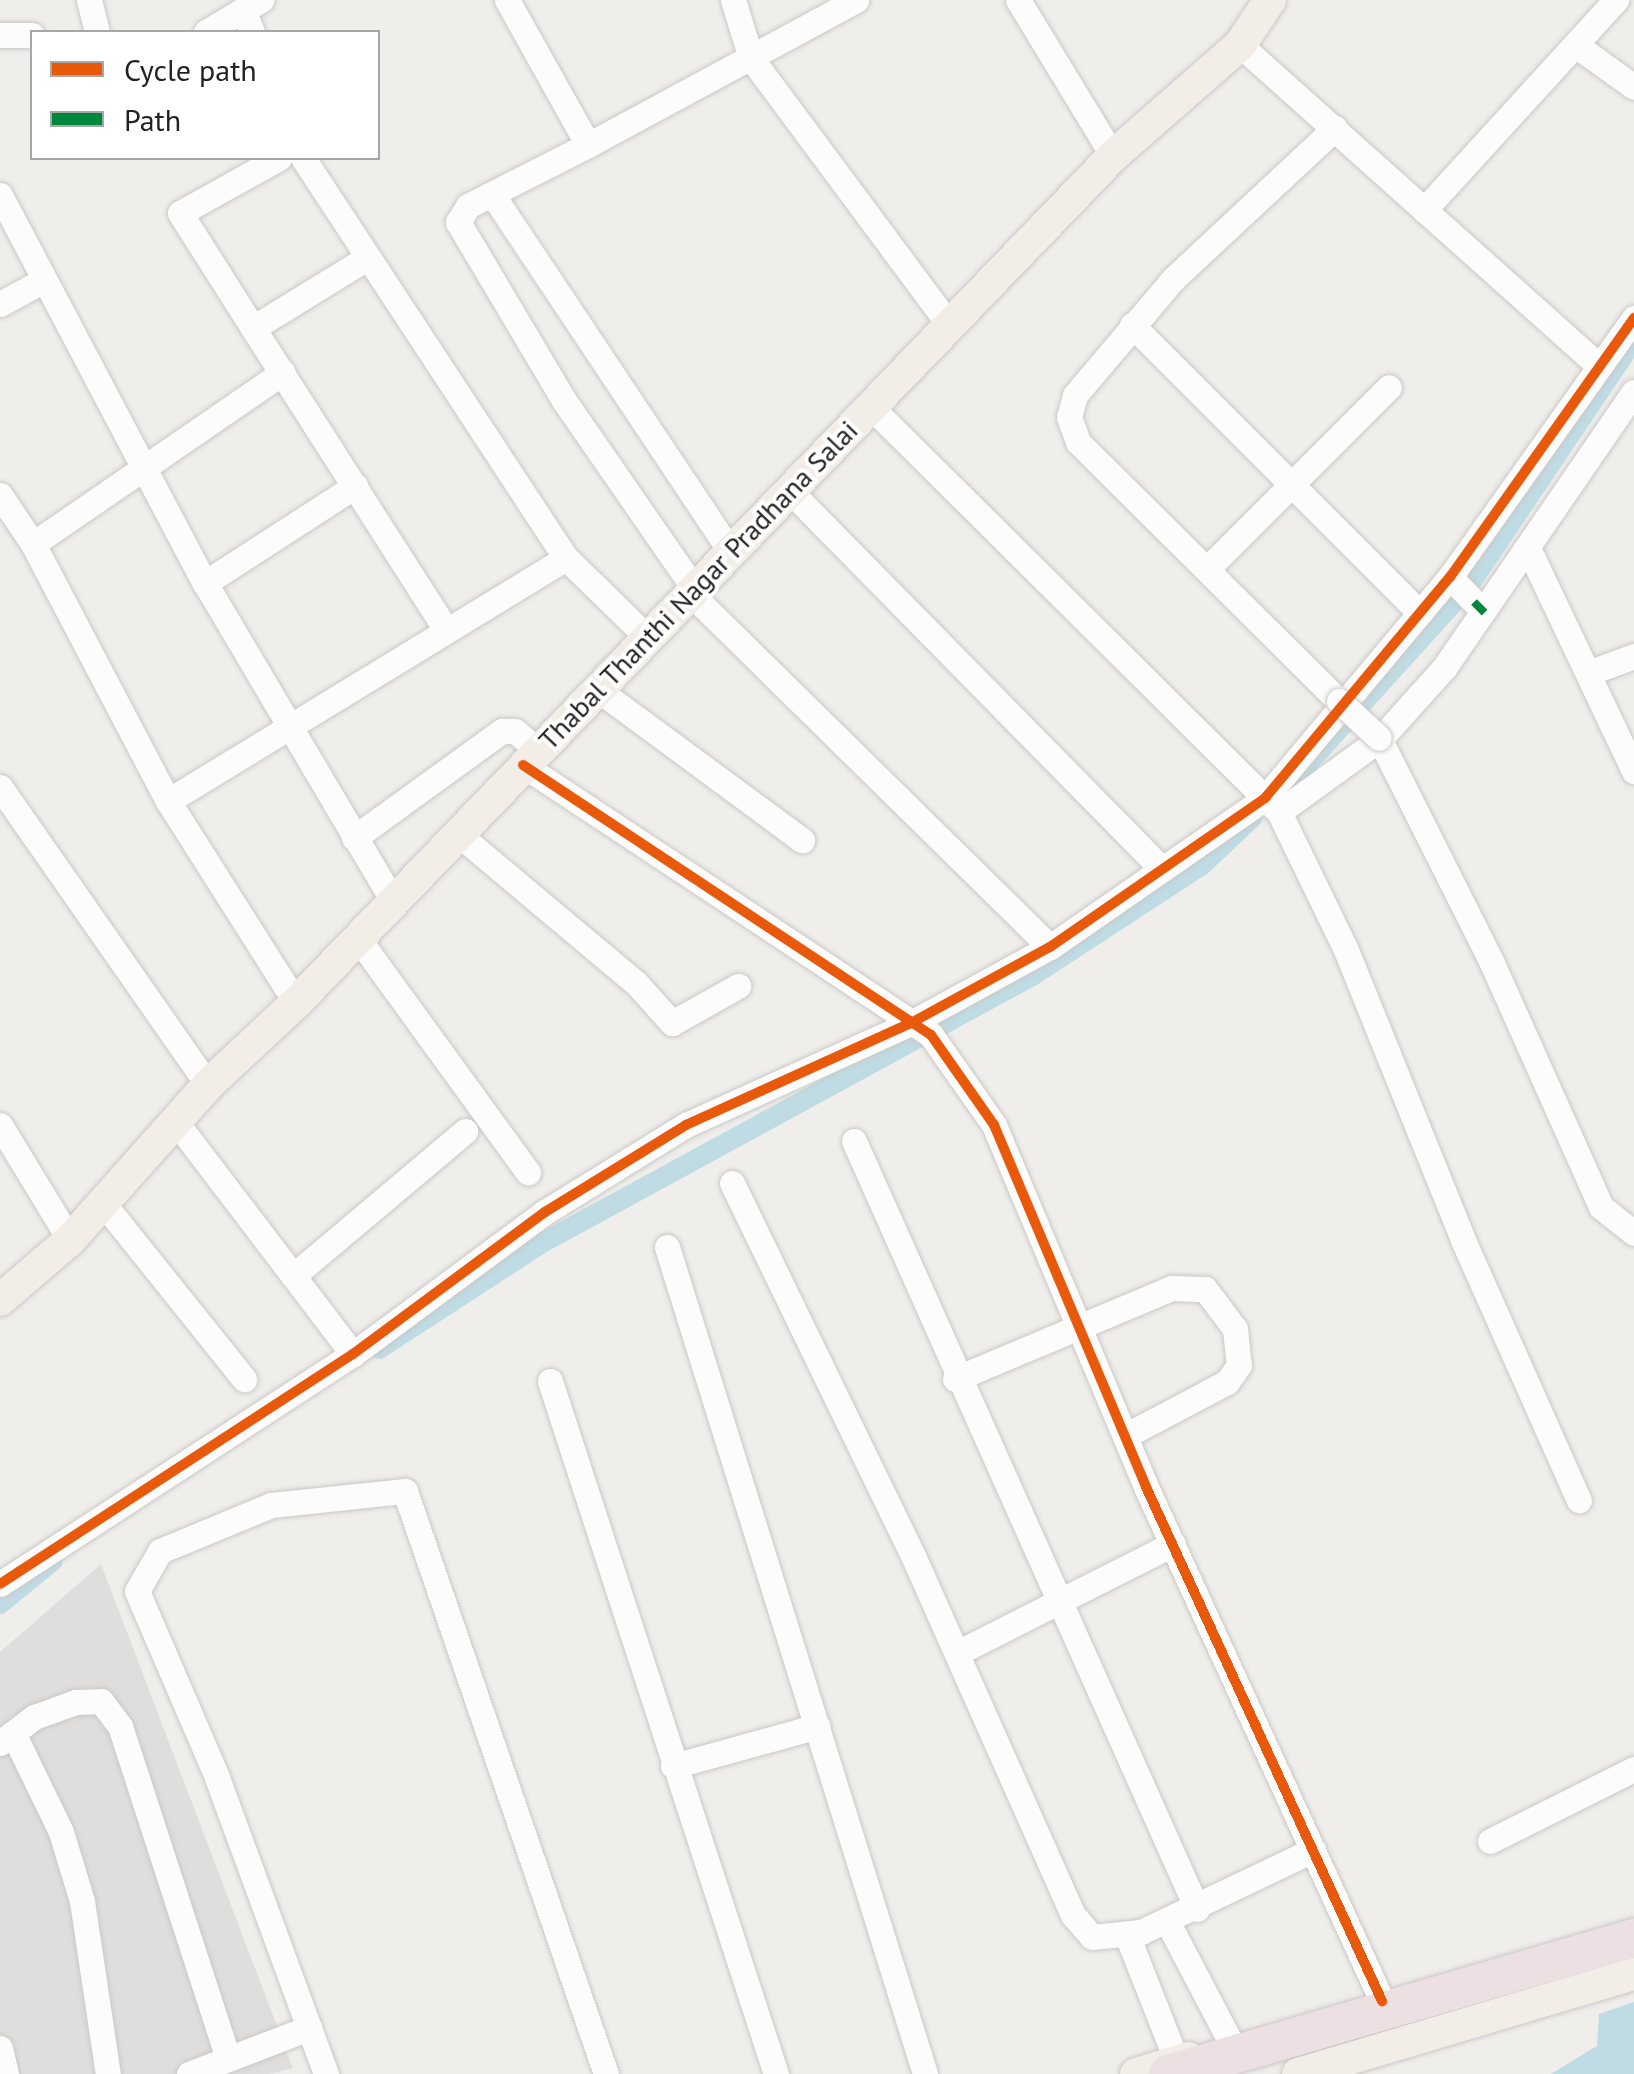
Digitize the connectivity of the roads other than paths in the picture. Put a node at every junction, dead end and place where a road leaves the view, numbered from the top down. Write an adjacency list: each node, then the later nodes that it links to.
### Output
1 (89, 0): 9 (street)
2 (507, 0): 18 (street)
3 (733, 0): 15 (street)
4 (856, 0): 15 (street)
5 (1018, 0): 19 (street)
6 (1270, 0): 13 (main road, Thabal Thanthi Nagar Pradhana Salai)
7 (1616, 0): 14 (street)
8 (252, 14): 10 (street)
9 (96, 30)
10 (211, 30)
11 (0, 35): 12 (street)
12 (30, 35)
13 (1240, 45): 17 (street); 19 (main road, Thabal Thanthi Nagar Pradhana Salai)
14 (1576, 46): 16 (street); 24 (street)
15 (751, 58): 18 (street); 29 (street)
16 (1634, 87)
17 (1335, 128): 24 (street); 30 (street)
18 (588, 144): 22 (street)
19 (1112, 156): 29 (main road, Thabal Thanthi Nagar Pradhana Salai)
20 (275, 160): 31 (street)
21 (304, 160): 25 (street)
22 (492, 194): 44 (street); 48 (street)
23 (0, 195): 26 (street)
24 (1424, 210): 32 (street)
25 (365, 259): 31 (street); 45 (street)
26 (44, 280): 27 (street); 37 (street)
27 (0, 304)
28 (1634, 318): 32 (street)
29 (948, 325): 36 (main road, Thabal Thanthi Nagar Pradhana Salai)
30 (1132, 325): 38 (street); 46 (street)
31 (254, 328): 33 (street)
32 (1599, 366): 49 (street)
33 (283, 372): 37 (street); 39 (street)
34 (1389, 387): 38 (street)
35 (1634, 392): 43 (street)
36 (870, 406): 40 (main road, Thabal Thanthi Nagar Pradhana Salai); 61 (street)
37 (146, 470): 42 (street); 47 (street)
38 (1288, 482): 46 (street); 49 (street)
39 (355, 486): 47 (street); 50 (street)
40 (789, 490): 44 (main road, Thabal Thanthi Nagar Pradhana Salai); 65 (street)
41 (0, 496): 42 (street)
42 (34, 544): 60 (street)
43 (1529, 550): 53 (street); 56 (street)
44 (730, 552): 48 (main road, Thabal Thanthi Nagar Pradhana Salai)
45 (566, 558): 50 (street); 51 (street)
46 (1207, 569): 56 (street, bridge)
47 (205, 584): 55 (street)
48 (692, 590): 51 (main road, Thabal Thanthi Nagar Pradhana Salai); 68 (street)
49 (1420, 613): 61 (street)
50 (444, 627): 55 (street)
51 (647, 637): 54 (main road, Thabal Thanthi Nagar Pradhana Salai)
52 (1634, 656): 53 (street)
53 (1591, 672): 58 (street)
54 (597, 689): 57 (main road, Thabal Thanthi Nagar Pradhana Salai); 64 (street)
55 (287, 729): 60 (street); 63 (street)
56 (1379, 738): 61 (street); 80 (street)
57 (530, 758): 62 (main road, Thabal Thanthi Nagar Pradhana Salai); 63 (street); 71 (street)
58 (1634, 771)
59 (0, 787): 72 (street)
60 (168, 801): 70 (street)
61 (1272, 805): 65 (street); 91 (street)
62 (457, 833): 66 (main road, Thabal Thanthi Nagar Pradhana Salai); 69 (street)
63 (354, 838): 66 (street)
64 (802, 840)
65 (1162, 869): 68 (street)
66 (394, 902): 67 (main road, Thabal Thanthi Nagar Pradhana Salai)
67 (357, 937): 70 (main road, Thabal Thanthi Nagar Pradhana Salai); 77 (street)
68 (1050, 946): 71 (street)
69 (738, 986)
70 (296, 1003): 72 (main road, Thabal Thanthi Nagar Pradhana Salai)
71 (918, 1027): 85 (street); 86 (street)
72 (208, 1085): 73 (main road, Thabal Thanthi Nagar Pradhana Salai)
73 (176, 1122): 79 (main road, Thabal Thanthi Nagar Pradhana Salai); 83 (street)
74 (0, 1125): 81 (street)
75 (465, 1131): 83 (street)
76 (854, 1141): 88 (street)
77 (528, 1172)
78 (732, 1183): 95 (street)
79 (103, 1204): 81 (main road, Thabal Thanthi Nagar Pradhana Salai); 87 (street)
80 (1634, 1233)
81 (70, 1240): 84 (main road, Thabal Thanthi Nagar Pradhana Salai)
82 (666, 1247): 96 (street)
83 (292, 1276): 86 (street)
84 (0, 1300)
85 (1080, 1329): 88 (street); 90 (street); 90 (street)
86 (354, 1354): 93 (street)
87 (244, 1379)
88 (955, 1379): 94 (street)
89 (550, 1381): 98 (street)
90 (1124, 1436): 92 (street)
91 (1579, 1500)
92 (1172, 1544): 94 (street); 101 (street)
93 (0, 1584)
94 (1062, 1603): 95 (street); 102 (street)
95 (957, 1653): 105 (street)
96 (818, 1726): 98 (street); 122 (street)
97 (6, 1738): 112 (street); 117 (street)
98 (673, 1766): 121 (street)
99 (1634, 1769): 100 (street)
100 (1490, 1841)
101 (1313, 1850): 102 (street); 109 (street)
102 (1197, 1908): 103 (street)
103 (1167, 1921): 105 (street); 113 (street)
104 (1634, 1928): 109 (main road)
105 (1127, 1936): 115 (street)
106 (1634, 1938): 115 (highway)
107 (1634, 1960): 113 (highway)
108 (1634, 1974): 114 (main road)
109 (1382, 2001): 113 (main road)
110 (309, 2028): 112 (street); 119 (street); 120 (street)
111 (0, 2048): 116 (street)
112 (228, 2059): 118 (street)
113 (1238, 2059): 115 (main road)
114 (1367, 2065): 124 (main road)
115 (1172, 2068): 123 (main road)
116 (6, 2074)
117 (108, 2074)
118 (189, 2074)
119 (326, 2074)
120 (606, 2074)
121 (776, 2074)
122 (925, 2074)
123 (1136, 2074)
124 (1298, 2074)

